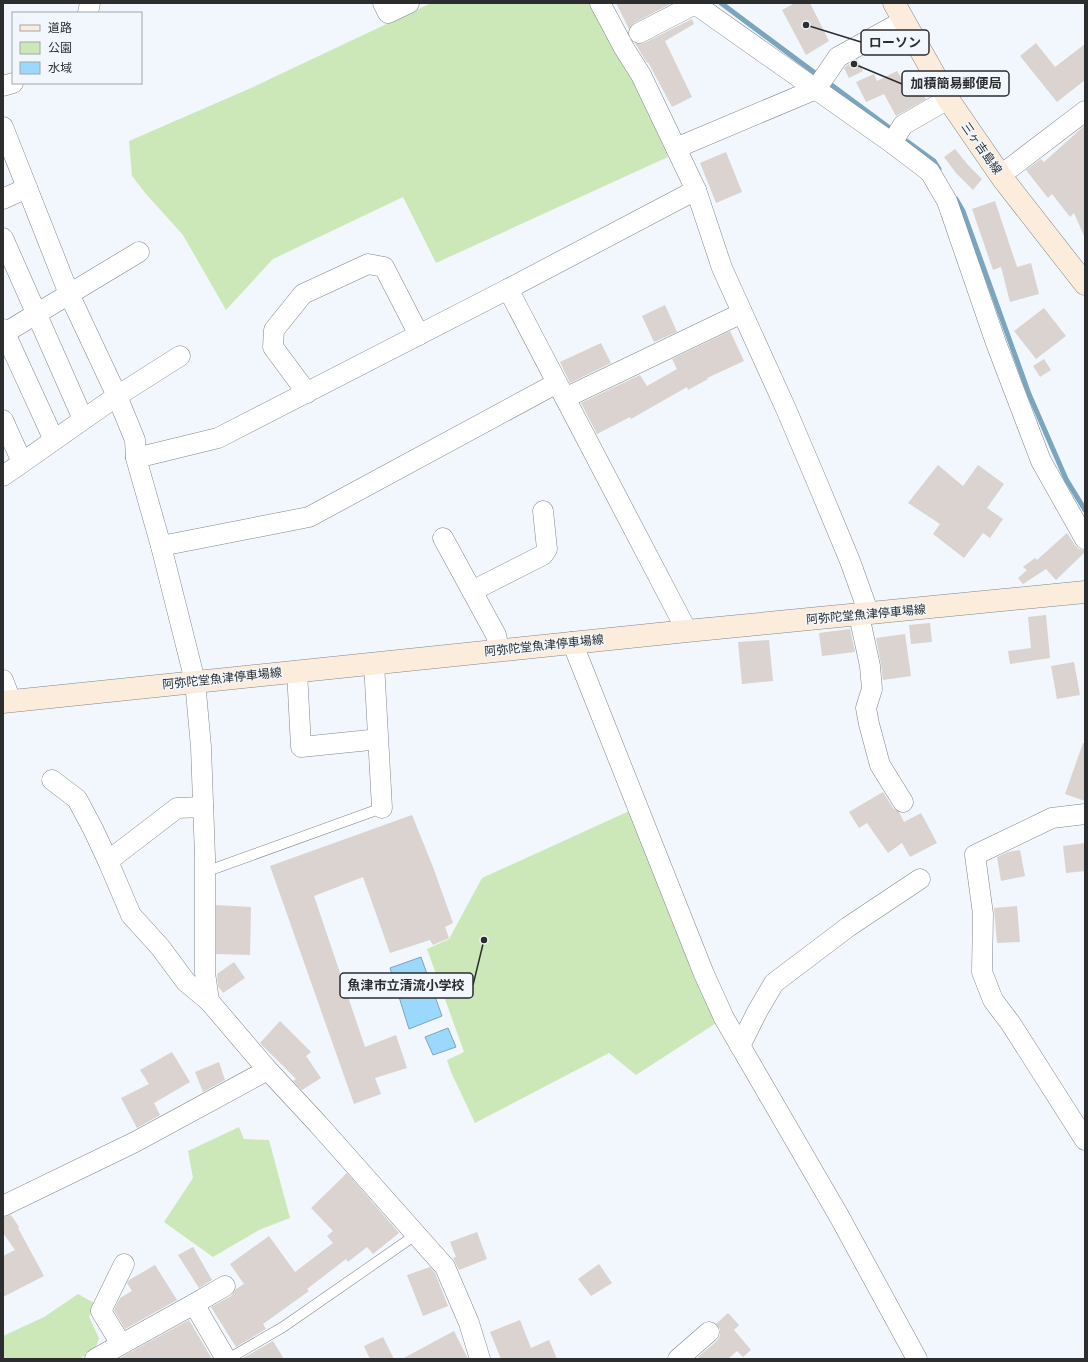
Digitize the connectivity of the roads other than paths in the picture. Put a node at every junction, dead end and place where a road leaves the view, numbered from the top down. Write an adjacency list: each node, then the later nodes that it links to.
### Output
1 (383, 3): 2 (street)
2 (409, 3)
3 (600, 3): 12 (street)
4 (712, 8): 6 (street); 7 (street)
5 (899, 12): 7 (street); 8 (main road, 三ヶ吉島線)
6 (639, 33)
7 (816, 89): 11 (street); 12 (street)
8 (948, 99): 11 (street); 13 (main road, 三ヶ吉島線)
9 (1085, 111): 13 (street)
10 (3, 127): 14 (street)
11 (892, 143): 38 (street)
12 (676, 148): 15 (street)
13 (1001, 175): 19 (main road, 三ヶ吉島線)
14 (27, 188): 16 (street); 21 (street)
15 (696, 190): 20 (street); 22 (street)
16 (3, 199)
17 (3, 238): 23 (street)
18 (139, 252): 21 (street)
19 (1085, 284)
20 (508, 289): 25 (street); 27 (street)
21 (69, 294): 23 (street); 29 (street)
22 (742, 313): 27 (street); 42 (street)
23 (36, 314): 24 (street); 30 (street)
24 (4, 332): 32 (street)
25 (419, 335): 28 (street); 28 (street)
26 (180, 356): 29 (street)
27 (561, 391): 39 (street); 43 (street)
28 (307, 392): 33 (street)
29 (117, 396): 30 (street); 33 (street)
30 (83, 419): 32 (street)
31 (3, 420): 34 (street)
32 (54, 440): 34 (street)
33 (136, 458): 39 (street)
34 (22, 462): 35 (street)
35 (3, 476)
36 (543, 511): 40 (street)
37 (443, 538): 40 (street)
38 (1085, 538)
39 (161, 546): 49 (street)
40 (472, 591): 45 (street)
41 (1085, 592): 42 (main road, 阿弥陀堂魚津停車場線)
42 (864, 614): 43 (main road, 阿弥陀堂魚津停車場線); 53 (street)
43 (687, 631): 44 (main road, 阿弥陀堂魚津停車場線)
44 (572, 642): 45 (main road, 阿弥陀堂魚津停車場線); 61 (street)
45 (499, 650): 46 (main road, 阿弥陀堂魚津停車場線)
46 (374, 662): 47 (main road, 阿弥陀堂魚津停車場線); 55 (street)
47 (297, 670): 49 (main road, 阿弥陀堂魚津停車場線); 51 (street)
48 (3, 680): 50 (street)
49 (195, 681): 50 (main road, 阿弥陀堂魚津停車場線); 54 (street)
50 (7, 701)
51 (370, 740)
52 (52, 780): 57 (street)
53 (903, 802)
54 (203, 806): 57 (street); 58 (street)
55 (382, 808): 58 (lane)
56 (1085, 814): 63 (street)
57 (108, 861): 60 (street)
58 (205, 872): 60 (street)
59 (920, 879): 61 (street)
60 (209, 1001): 62 (street)
61 (740, 1046): 74 (street)
62 (266, 1068): 64 (street); 65 (street)
63 (1085, 1140)
64 (3, 1206)
65 (417, 1234): 71 (lane); 72 (street)
66 (124, 1264): 70 (street)
67 (225, 1286): 68 (street)
68 (194, 1304): 70 (street); 71 (street)
69 (709, 1332): 73 (street)
70 (110, 1353)
71 (227, 1359)
72 (480, 1359)
73 (678, 1359)
74 (917, 1359)

